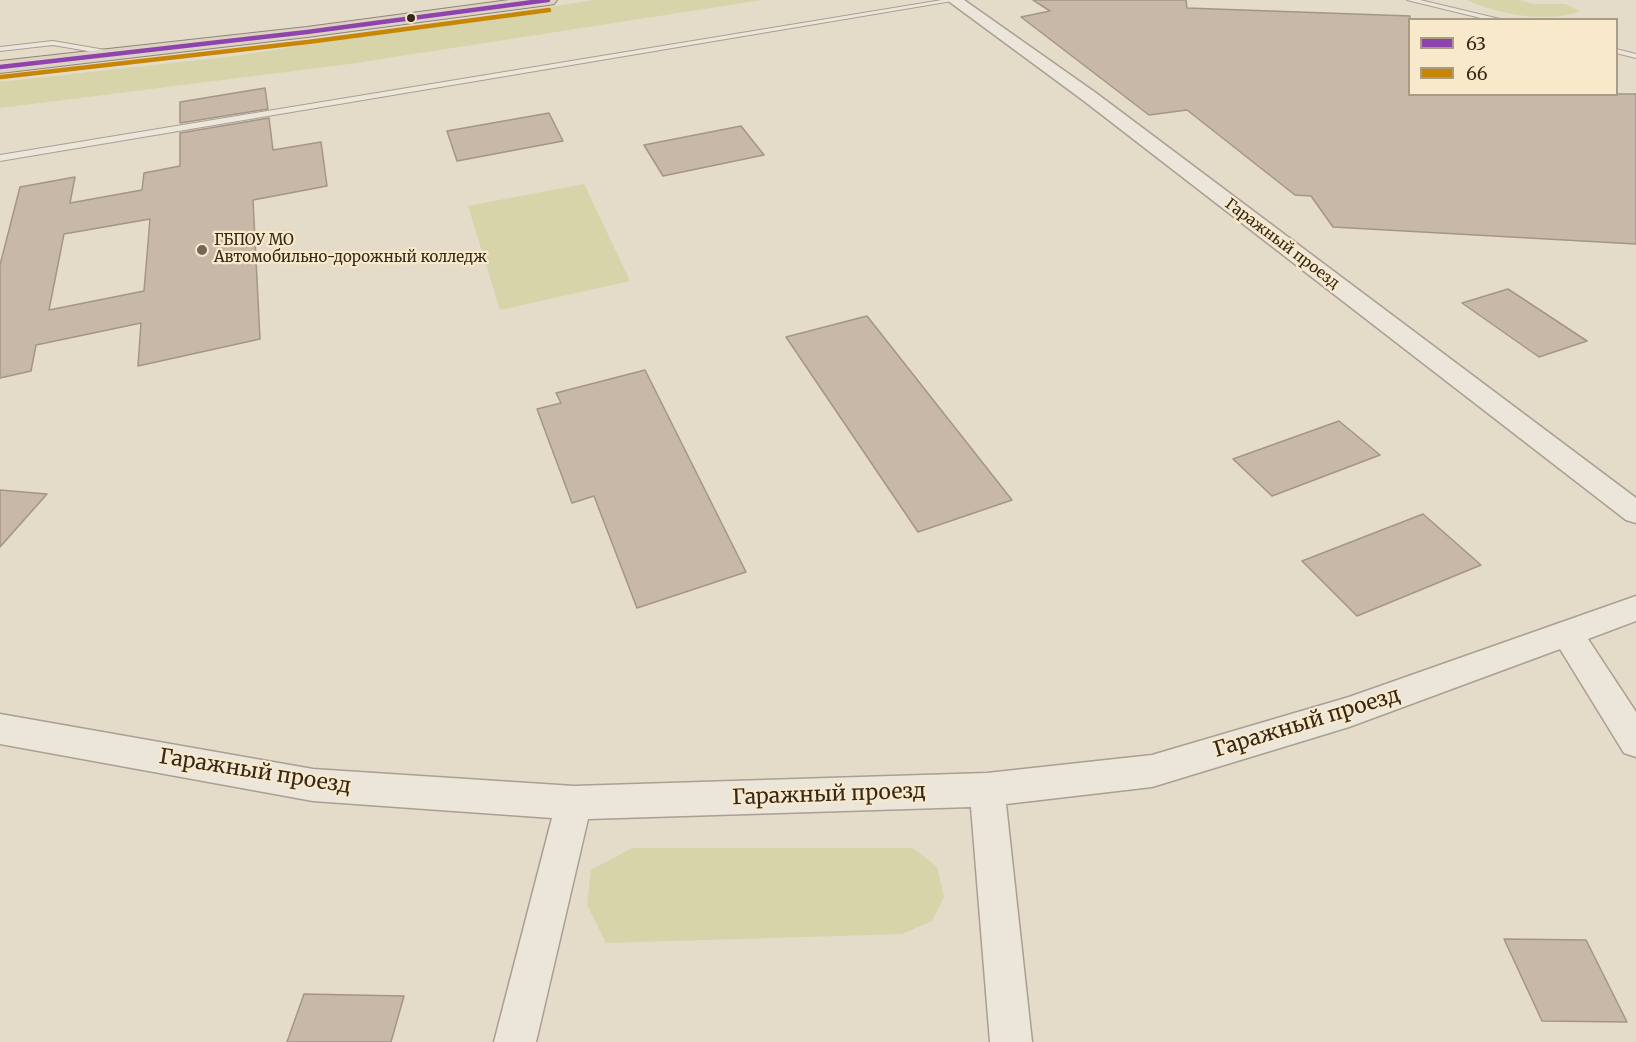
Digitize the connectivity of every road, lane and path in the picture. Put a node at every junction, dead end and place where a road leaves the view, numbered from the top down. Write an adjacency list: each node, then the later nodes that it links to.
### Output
1 (548, 0): 7 (highway)
2 (954, 0): 10 (lane); 11 (street, Гаражный проезд)
3 (1410, 0): 4 (lane)
4 (1492, 18)
5 (0, 49): 7 (lane)
6 (1618, 51): 8 (lane)
7 (116, 54): 9 (highway)
8 (1636, 56)
9 (0, 67)
10 (0, 159)
11 (1636, 513)
12 (1636, 608): 13 (street, Гаражный проезд)
13 (1568, 634): 15 (street); 16 (street, Гаражный проезд)
14 (0, 729): 17 (street, Гаражный проезд)
15 (1636, 742)
16 (987, 790): 17 (street, Гаражный проезд); 19 (street)
17 (574, 803): 18 (street)
18 (515, 1042)
19 (1011, 1042)

